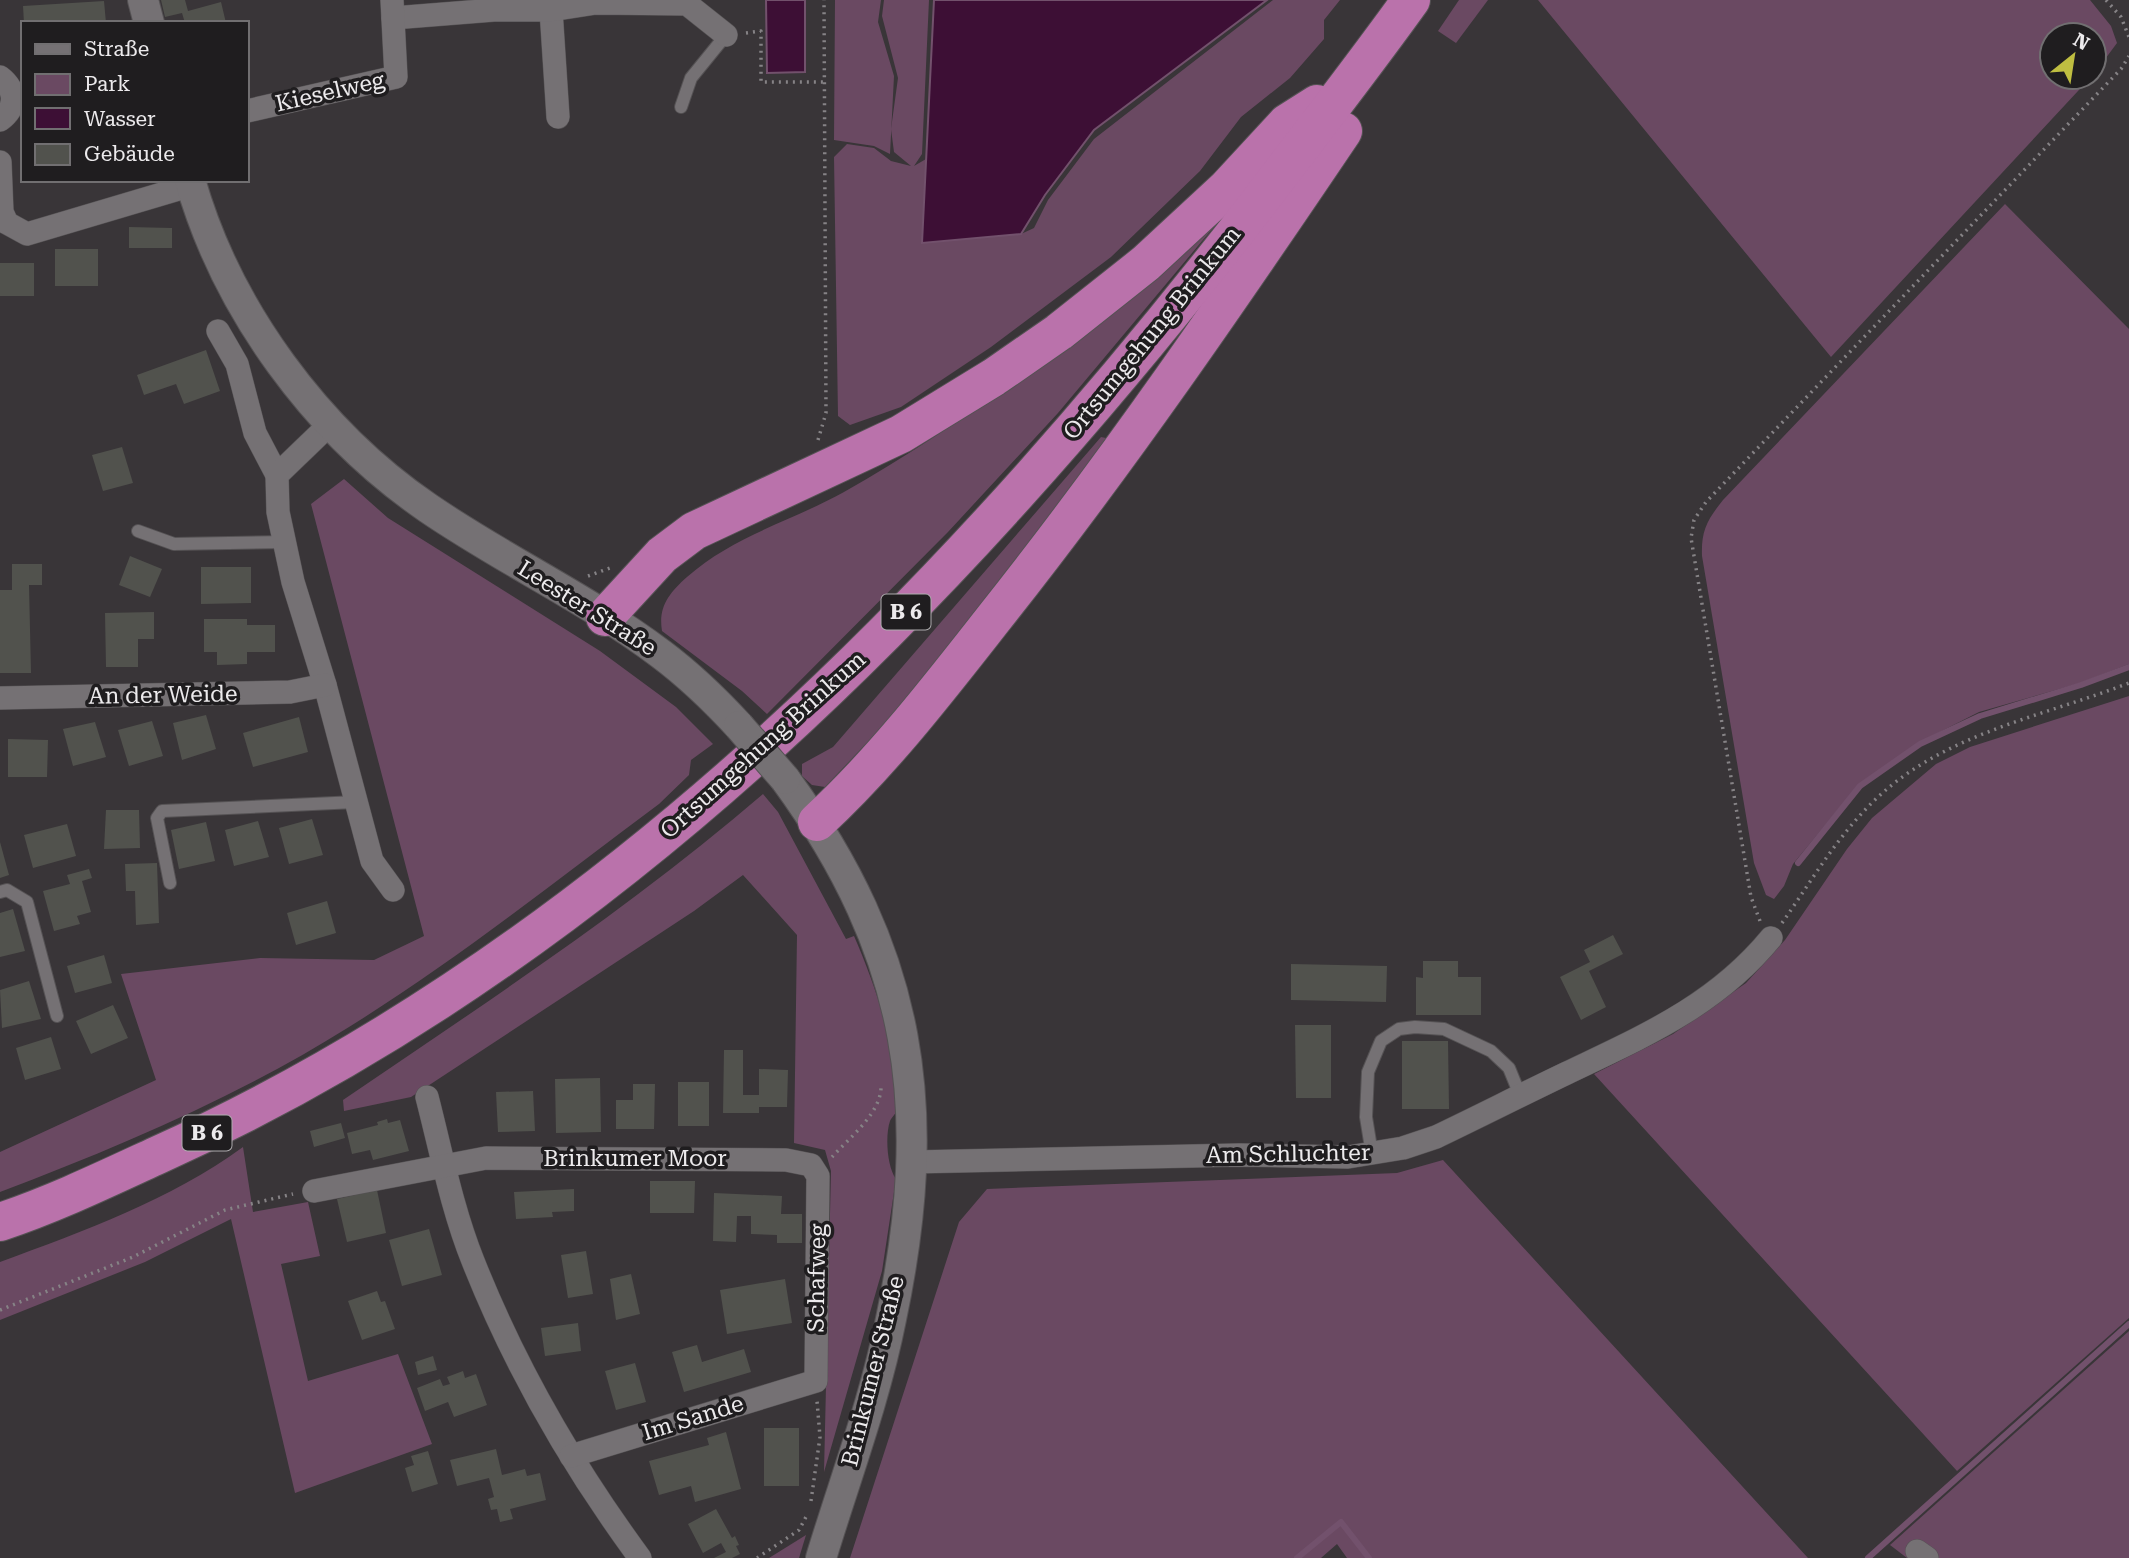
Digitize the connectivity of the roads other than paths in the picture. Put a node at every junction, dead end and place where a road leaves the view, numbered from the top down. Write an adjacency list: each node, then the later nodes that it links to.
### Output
1 (143, 0): 5 (street)
2 (393, 9): 3 (street, Kieselweg); 10 (street, Kieselweg)
3 (551, 10): 6 (street, Kieselweg); 11 (street)
4 (1402, 13): 8 (highway, Ortsumgehung Brinkum / B 6); 24 (highway, B 6)
5 (148, 21)
6 (726, 35): 9 (lane)
7 (0, 78): 12 (street)
8 (1351, 82): 20 (highway, B 6); 37 (highway, Ortsumgehung Brinkum / B 6)
9 (681, 107)
10 (248, 111)
11 (558, 117)
12 (0, 120)
13 (0, 162): 14 (street)
14 (191, 182): 16 (street, Leester Straße)
15 (218, 331): 17 (street)
16 (331, 423): 17 (street); 20 (street, Leester Straße)
17 (277, 475): 19 (street)
18 (138, 531): 19 (lane)
19 (286, 541): 21 (street)
20 (605, 617): 24 (street, Leester Straße, bridge)
21 (325, 685): 22 (street, An der Weide); 23 (street)
22 (0, 698)
23 (356, 802): 25 (lane); 26 (street)
24 (817, 822): 33 (street, Brinkumer Straße)
25 (170, 883)
26 (393, 890)
27 (0, 892): 29 (lane)
28 (1771, 938): 30 (street, Am Schluchter)
29 (57, 1016)
30 (1520, 1096): 32 (street, Am Schluchter); 32 (lane)
31 (427, 1097): 34 (street)
32 (1372, 1154): 33 (street, Am Schluchter)
33 (912, 1162): 41 (street, Brinkumer Straße)
34 (446, 1168): 35 (street, Brinkumer Moor); 36 (street, Brinkumer Moor); 39 (street)
35 (818, 1174): 38 (street, Schafweg)
36 (314, 1191)
37 (0, 1222)
38 (816, 1381): 39 (street, Im Sande)
39 (571, 1456): 40 (street)
40 (640, 1558)
41 (821, 1558)

